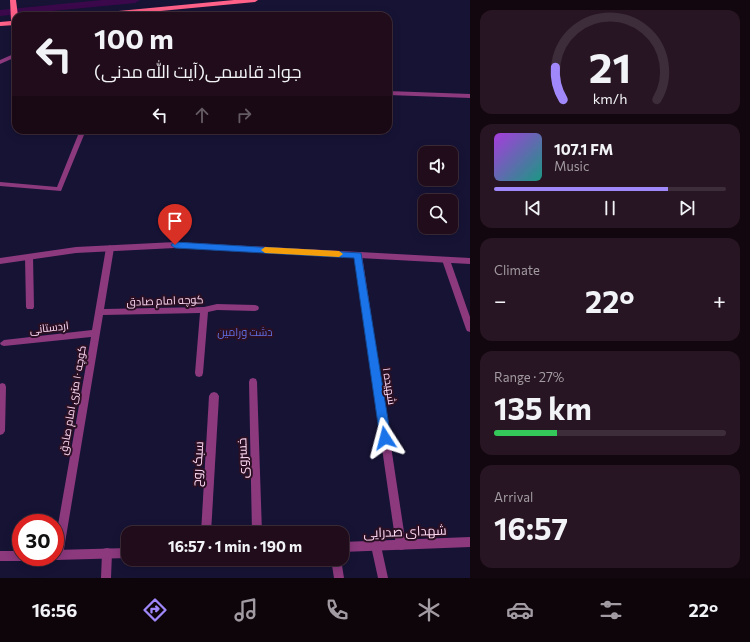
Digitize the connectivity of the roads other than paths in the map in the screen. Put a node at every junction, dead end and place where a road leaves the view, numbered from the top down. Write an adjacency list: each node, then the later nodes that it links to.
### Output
1 (14, 0): 3 (main road)
2 (255, 0): 4 (main road)
3 (15, 12)
4 (128, 12)
5 (12, 23): 6 (main road)
6 (0, 24)
7 (12, 57): 8 (street)
8 (0, 62)
9 (392, 93): 10 (street)
10 (470, 96)
11 (81, 134): 12 (street)
12 (0, 184)
13 (110, 248): 14 (street); 15 (street); 22 (street, کوچه ۱۰ متری امام صادق)
14 (358, 255): 16 (street); 35 (street, شهیده ۱)
15 (29, 257): 17 (street); 19 (street)
16 (446, 260): 18 (street); 23 (street)
17 (0, 261)
18 (470, 261)
19 (30, 307)
20 (255, 308): 21 (street, کوچه امام صادق)
21 (204, 310): 22 (street, کوچه امام صادق); 26 (street)
22 (99, 312): 24 (street, کوچه ۱۰ متری امام صادق)
23 (470, 329)
24 (96, 333): 25 (street, اردستانی); 31 (street, کوچه ۱۰ متری امام صادق)
25 (4, 343)
26 (199, 373)
27 (253, 382): 33 (street, خسروی)
28 (2, 387): 30 (street)
29 (214, 396): 32 (street, سبک روح)
30 (0, 431)
31 (64, 515)
32 (206, 526)
33 (257, 526)
34 (470, 542): 35 (street, شهدای صدرایی)
35 (401, 545): 36 (street, شهدای صدرایی)
36 (376, 546): 37 (street, شهدای صدرایی); 46 (street)
37 (349, 547)
38 (107, 553): 39 (street); 40 (street); 44 (street)
39 (121, 553)
40 (64, 555)
41 (0, 556): 42 (street)
42 (12, 556)
43 (337, 566): 45 (street)
44 (106, 578)
45 (339, 578)
46 (383, 578)

